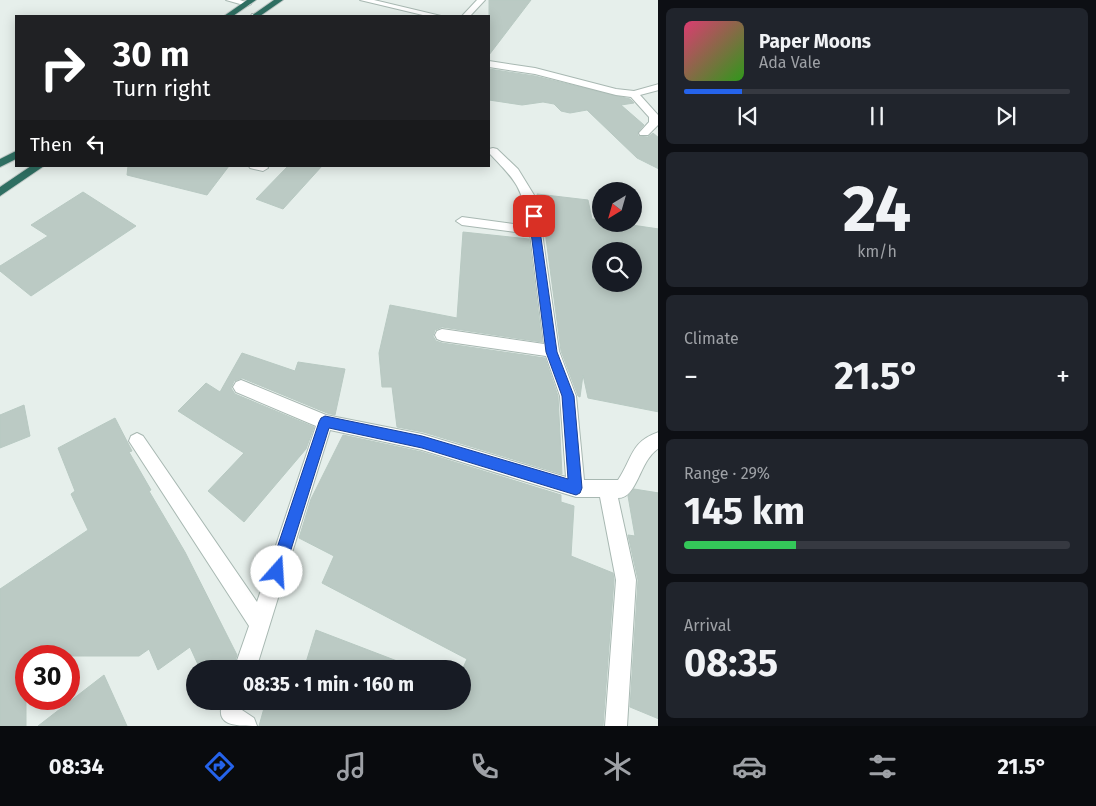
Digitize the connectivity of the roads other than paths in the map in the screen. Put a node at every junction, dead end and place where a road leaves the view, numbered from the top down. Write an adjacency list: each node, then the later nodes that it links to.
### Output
1 (230, 0): 5 (street)
2 (279, 0): 7 (highway)
3 (364, 0): 8 (street)
4 (481, 0): 9 (street)
5 (250, 2): 6 (highway)
6 (230, 15)
7 (257, 15)
8 (432, 15)
9 (467, 15)
10 (490, 64): 12 (street)
11 (658, 87): 12 (street)
12 (634, 94): 13 (street)
13 (644, 133)
14 (493, 152): 20 (street)
15 (15, 155): 16 (highway)
16 (0, 164)
17 (38, 167): 18 (highway)
18 (0, 192)
19 (462, 221): 20 (street)
20 (536, 231): 22 (street)
21 (442, 335): 22 (street)
22 (552, 352): 27 (street)
23 (240, 387): 24 (street)
24 (325, 422): 27 (street); 29 (street)
25 (658, 440): 28 (street)
26 (137, 441): 29 (street)
27 (576, 488): 28 (street)
28 (607, 489): 31 (street)
29 (259, 623): 30 (street)
30 (248, 660)
31 (616, 726)

